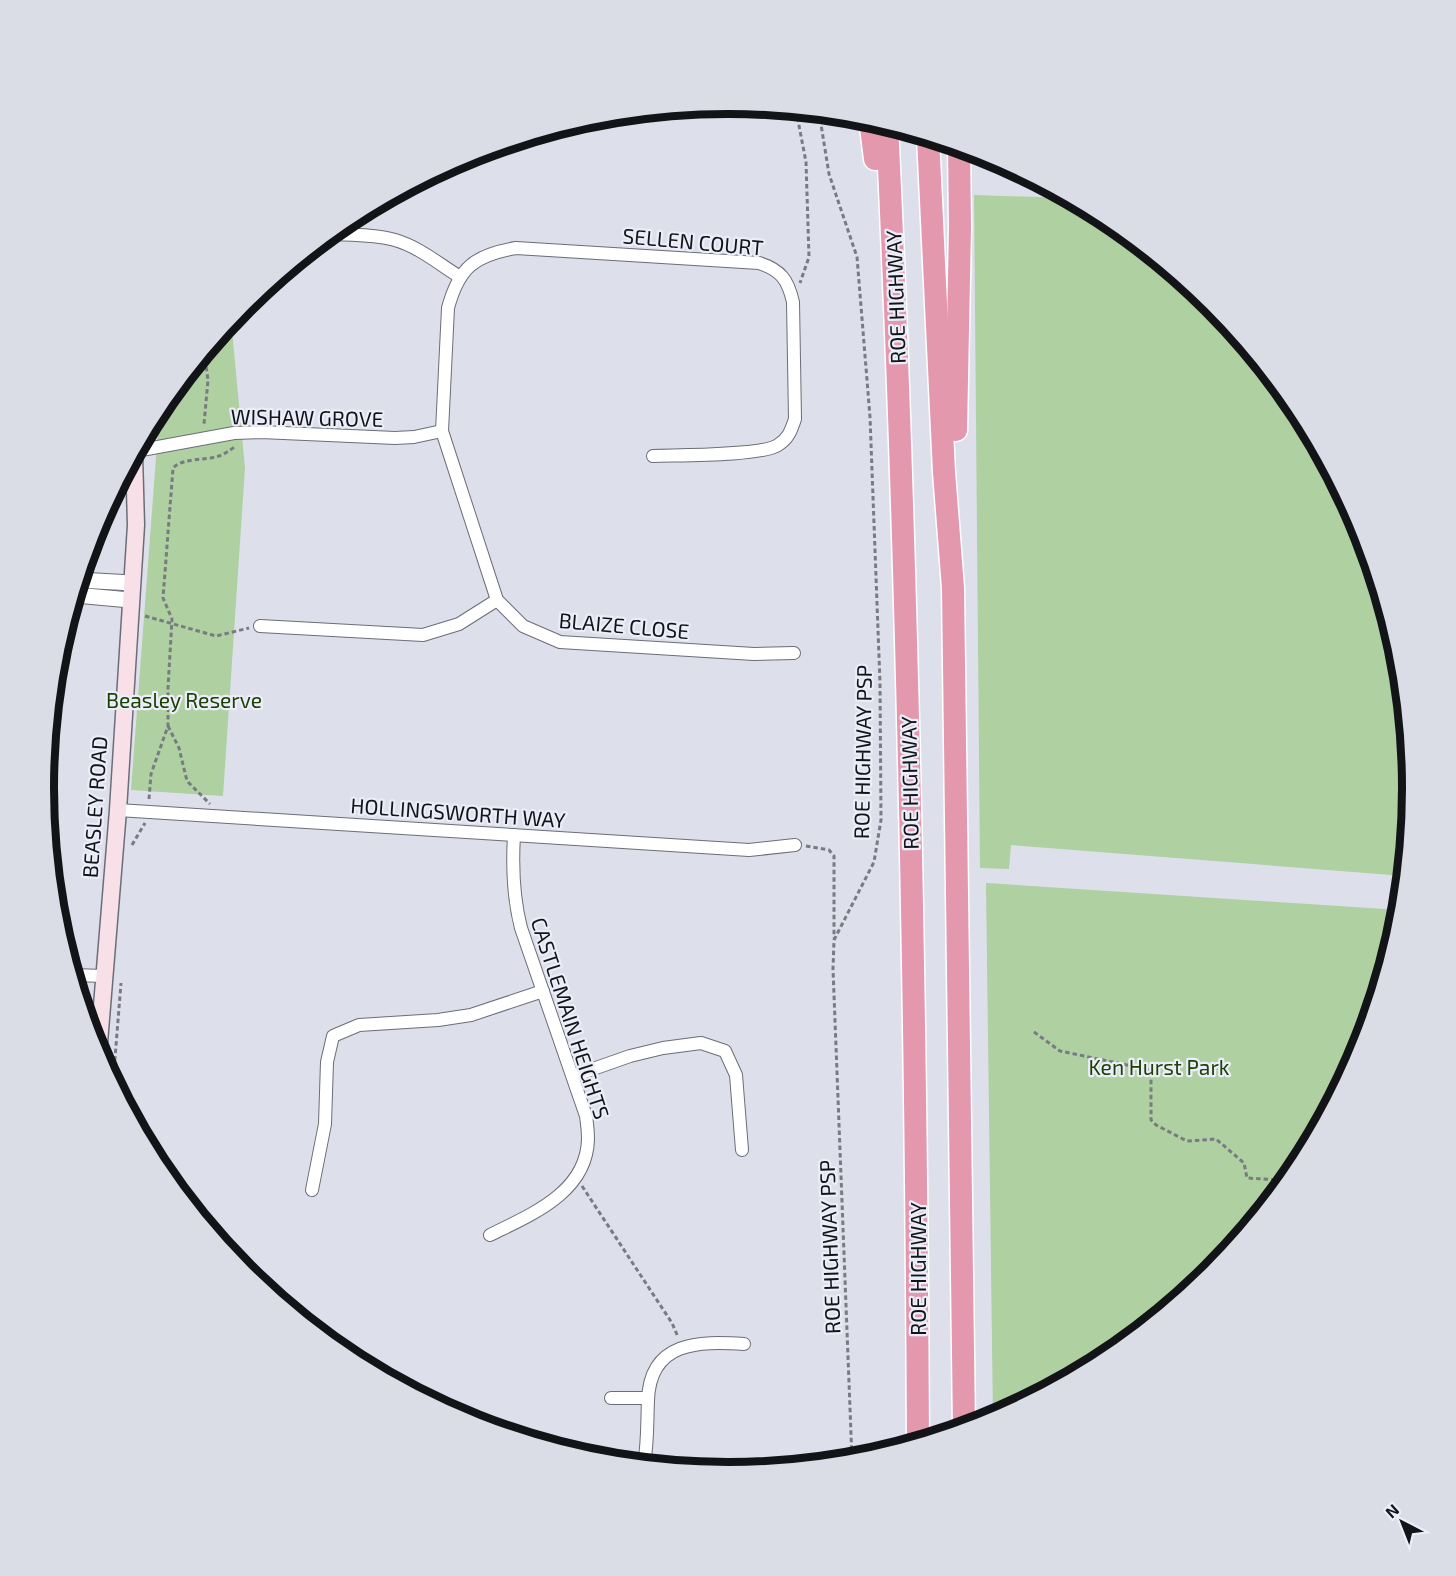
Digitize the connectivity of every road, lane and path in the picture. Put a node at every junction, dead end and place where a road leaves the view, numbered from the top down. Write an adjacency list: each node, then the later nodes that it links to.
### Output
1 (798, 118): 9 (path)
2 (820, 121): 37 (path, ROE HIGHWAY PSP)
3 (871, 130): 10 (highway)
4 (887, 134): 10 (highway, ROE HIGHWAY)
5 (928, 145): 21 (highway, ROE HIGHWAY)
6 (959, 155): 21 (highway)
7 (344, 235): 8 (street)
8 (460, 277): 9 (street, SELLEN COURT); 13 (street, SELLEN COURT)
9 (790, 290): 17 (street)
10 (896, 327): 56 (highway, ROE HIGHWAY)
11 (206, 363): 12 (path)
12 (204, 424)
13 (442, 431): 14 (street, WISHAW GROVE); 24 (street, BLAIZE CLOSE)
14 (234, 433): 15 (street, WISHAW GROVE); 18 (path)
15 (144, 451)
16 (179, 453): 18 (path)
17 (653, 456)
18 (187, 462): 26 (path)
19 (135, 468): 22 (main road, BEASLEY ROAD)
20 (87, 582): 22 (street)
21 (953, 588): 55 (highway, ROE HIGHWAY)
22 (131, 591): 23 (street); 25 (main road, BEASLEY ROAD)
23 (83, 594)
24 (497, 600): 27 (street); 28 (street, BLAIZE CLOSE)
25 (129, 619): 26 (path); 31 (main road, BEASLEY ROAD)
26 (172, 623): 27 (path); 29 (path)
27 (260, 626)
28 (794, 653)
29 (168, 726): 30 (path); 32 (path)
30 (149, 801)
31 (118, 810): 32 (street, HOLLINGSWORTH WAY); 39 (main road, BEASLEY ROAD)
32 (212, 816): 34 (street, HOLLINGSWORTH WAY)
33 (146, 822): 36 (path)
34 (514, 835): 35 (street, HOLLINGSWORTH WAY); 41 (street, CASTLEMAIN HEIGHTS)
35 (795, 845): 37 (path)
36 (131, 849)
37 (834, 939): 57 (path, ROE HIGHWAY PSP)
38 (81, 975): 39 (street)
39 (104, 976): 42 (main road, BEASLEY ROAD)
40 (121, 980): 44 (path)
41 (543, 991): 45 (street, CASTLEMAIN HEIGHTS); 49 (street)
42 (100, 1032)
43 (1034, 1032): 48 (path)
44 (114, 1066)
45 (573, 1076): 46 (street); 47 (street, CASTLEMAIN HEIGHTS)
46 (742, 1150)
47 (573, 1180): 50 (street, CASTLEMAIN HEIGHTS); 52 (path)
48 (1276, 1180)
49 (312, 1190)
50 (490, 1235)
51 (744, 1344): 52 (street)
52 (682, 1347): 54 (street)
53 (611, 1398): 54 (street)
54 (648, 1398): 58 (street)
55 (964, 1419)
56 (918, 1434)
57 (852, 1450)
58 (645, 1457)

